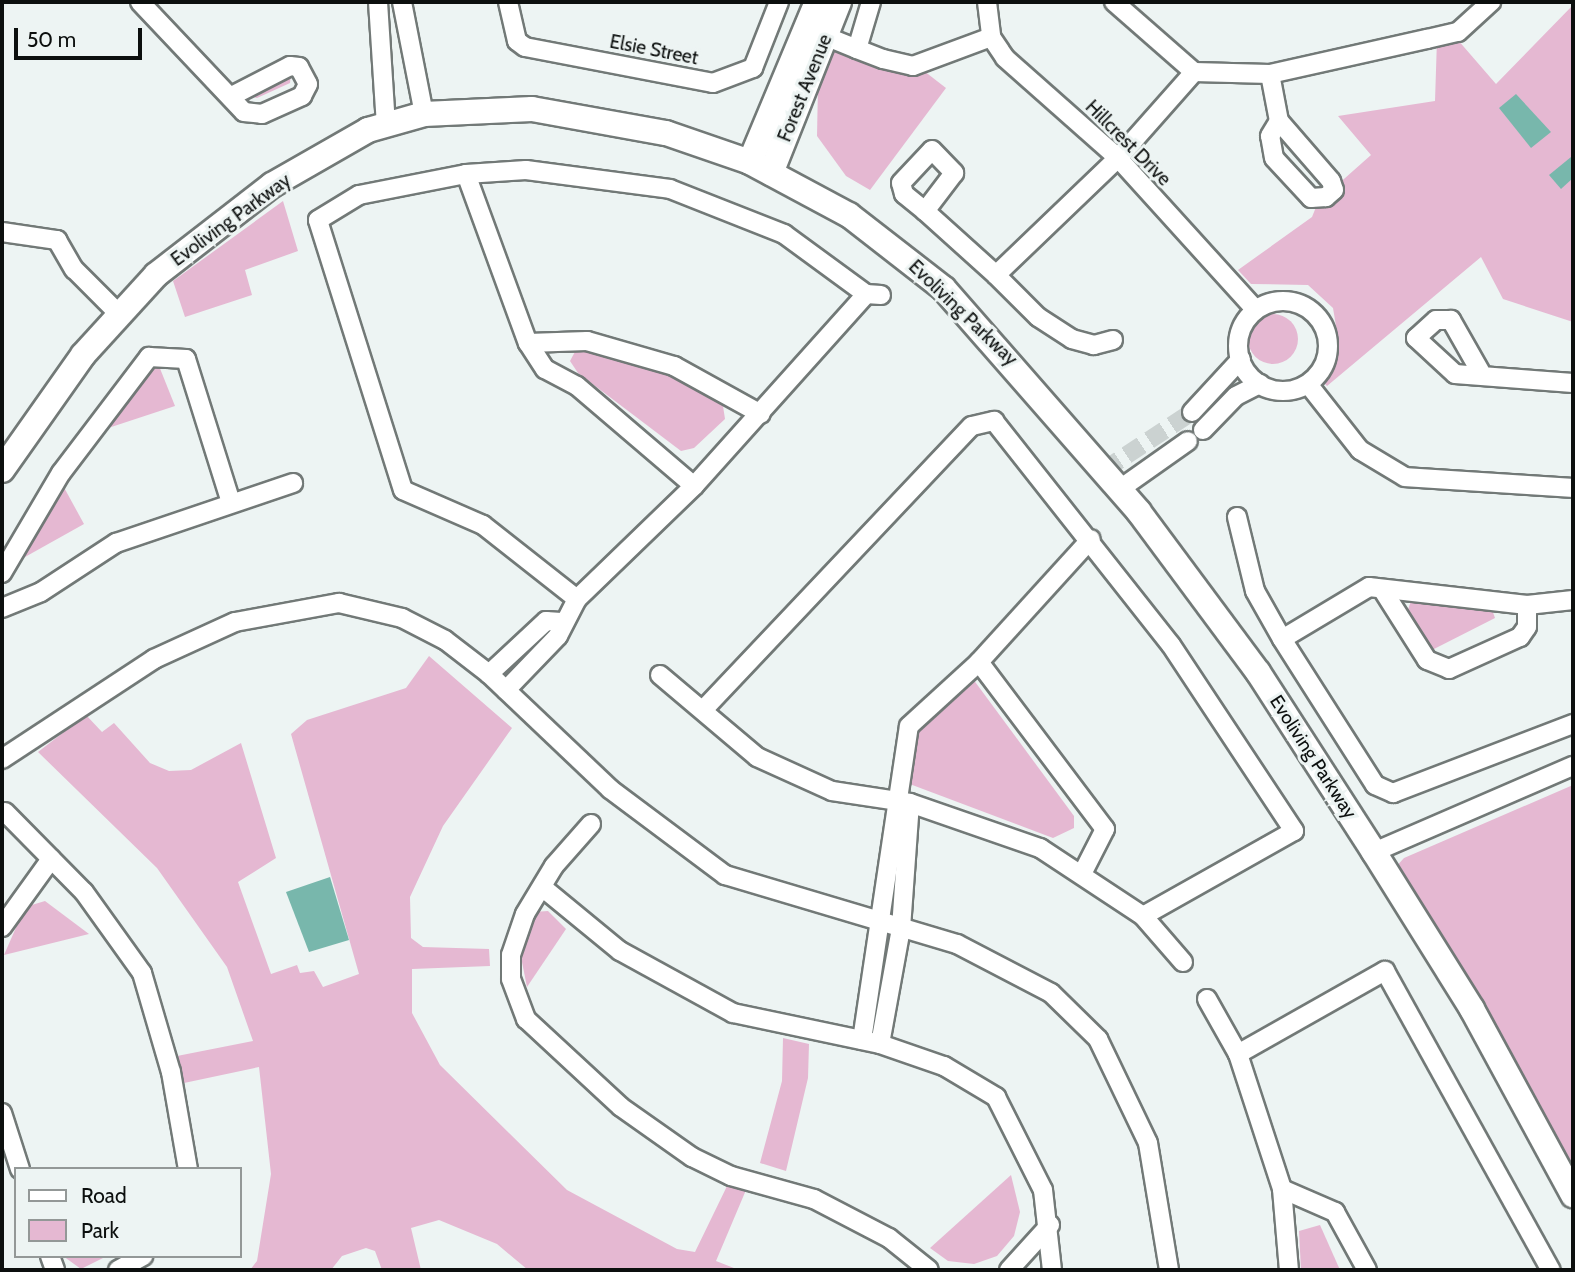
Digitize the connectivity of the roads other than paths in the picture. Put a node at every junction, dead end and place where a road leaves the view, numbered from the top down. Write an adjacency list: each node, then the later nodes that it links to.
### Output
1 (140, 2): 17 (street)
2 (378, 2): 20 (street)
3 (402, 2): 18 (street)
4 (508, 2): 5 (street, Elsie Street)
5 (779, 2)
6 (817, 2): 12 (street, Forest Avenue)
7 (839, 2): 12 (street, Forest Avenue)
8 (872, 2): 14 (street)
9 (986, 2): 13 (street, Hillcrest Drive)
10 (1114, 2): 15 (street)
11 (1491, 2): 16 (street)
12 (816, 32): 14 (street); 22 (street, Forest Avenue)
13 (991, 37): 14 (street); 21 (street, Hillcrest Drive)
14 (857, 49)
15 (1194, 72): 16 (street); 21 (street)
16 (1270, 74): 19 (street)
17 (232, 96)
18 (424, 114): 20 (street, Evoliving Parkway); 22 (street, Evoliving Parkway)
19 (1279, 121)
20 (386, 125): 28 (street, Evoliving Parkway)
21 (1118, 158): 26 (street); 27 (street, Hillcrest Drive)
22 (761, 168): 44 (street, Evoliving Parkway)
23 (466, 174): 30 (street); 37 (street); 50 (street)
24 (925, 211): 26 (street)
25 (2, 232): 28 (street)
26 (996, 275): 29 (street)
27 (1256, 310): 31 (street); 35 (street)
28 (118, 313): 40 (street, Evoliving Parkway)
29 (1113, 340)
30 (528, 343): 37 (street); 42 (street)
31 (1241, 359): 34 (street); 36 (street)
32 (1480, 371): 33 (street)
33 (1573, 383)
34 (1259, 384): 35 (street); 38 (street)
35 (1308, 384): 43 (street)
36 (1192, 412)
37 (761, 414): 42 (street)
38 (1203, 430)
39 (1188, 441): 44 (street)
40 (2, 470)
41 (293, 483): 45 (street)
42 (694, 486): 50 (street)
43 (1573, 488)
44 (1121, 489): 67 (street, Evoliving Parkway)
45 (230, 499): 48 (street); 53 (street)
46 (1237, 517): 55 (street)
47 (1091, 539): 56 (street); 60 (street); 71 (street)
48 (2, 573)
49 (1382, 589): 52 (street); 52 (street); 55 (street)
50 (577, 600): 54 (street)
51 (1573, 600): 52 (street)
52 (1527, 606)
53 (2, 608)
54 (561, 622): 57 (street); 59 (street)
55 (1282, 639): 61 (street)
56 (979, 662): 64 (street); 69 (street)
57 (489, 674): 59 (street); 62 (street)
58 (660, 675): 60 (street)
59 (506, 690): 72 (street)
60 (703, 710): 64 (street)
61 (1573, 724)
62 (2, 759)
63 (1573, 766): 67 (street)
64 (902, 803): 69 (street); 72 (street); 74 (street)
65 (5, 812): 68 (street)
66 (591, 824): 70 (street)
67 (1374, 852): 84 (street, Evoliving Parkway)
68 (51, 859): 73 (street); 82 (street)
69 (1083, 872): 71 (street)
70 (542, 887): 77 (street); 88 (street)
71 (1143, 916): 75 (street)
72 (881, 924): 74 (street); 77 (street)
73 (2, 927)
74 (901, 928): 78 (street); 91 (street)
75 (1183, 962)
76 (1207, 999): 79 (street)
77 (862, 1040): 78 (street)
78 (880, 1044): 85 (street)
79 (1238, 1054): 83 (street); 94 (street)
80 (2, 1118): 81 (street)
81 (19, 1167)
82 (188, 1167)
83 (1282, 1189): 92 (street); 93 (street)
84 (1573, 1195)
85 (1050, 1225): 89 (street); 90 (street)
86 (139, 1258): 87 (street)
87 (118, 1270)
88 (929, 1270)
89 (1009, 1270)
90 (1052, 1270)
91 (1169, 1270)
92 (1289, 1270)
93 (1367, 1270)
94 (1551, 1270)

